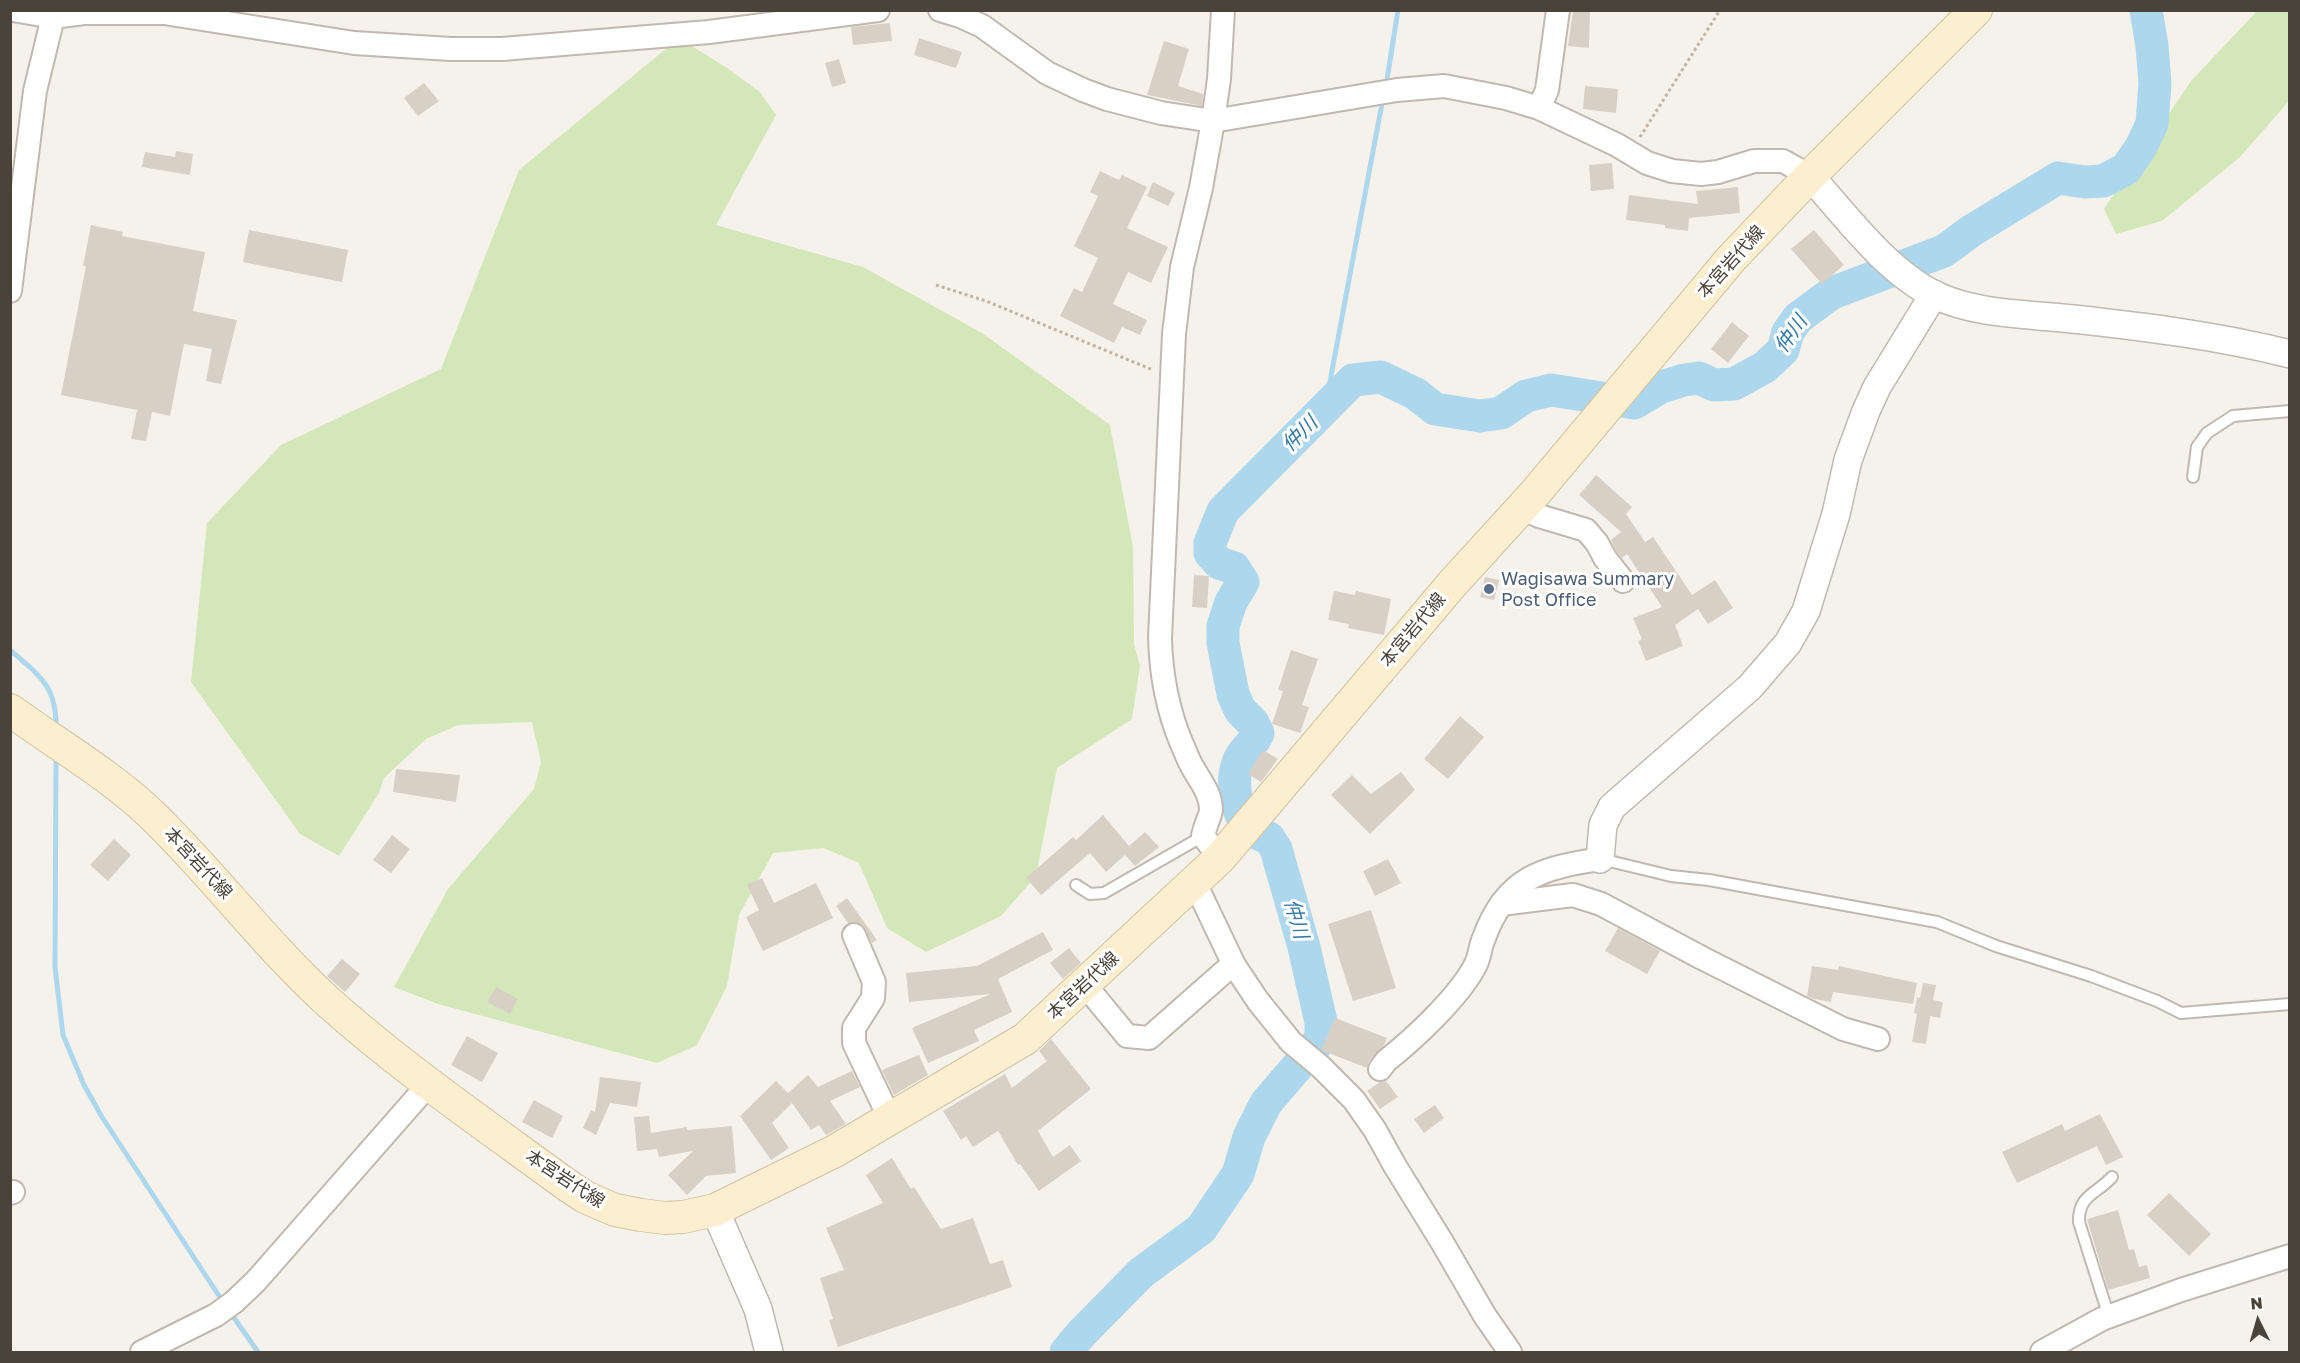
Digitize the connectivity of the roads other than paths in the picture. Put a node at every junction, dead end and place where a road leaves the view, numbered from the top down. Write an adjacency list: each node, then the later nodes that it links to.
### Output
1 (13, 10): 7 (street)
2 (878, 10): 7 (street)
3 (940, 10): 9 (street)
4 (1223, 10): 9 (street)
5 (1558, 10): 8 (street)
6 (1976, 10): 10 (main road, 本宮岩代線)
7 (55, 14): 11 (street)
8 (1539, 108): 9 (street); 10 (street)
9 (1213, 121): 19 (street)
10 (1810, 176): 12 (street); 16 (main road, 本宮岩代線)
11 (10, 291)
12 (1934, 294): 13 (street); 20 (street)
13 (2289, 354)
14 (2289, 411): 15 (lane)
15 (2193, 477)
16 (1522, 508): 17 (street); 19 (main road, 本宮岩代線)
17 (1623, 580)
18 (10, 710): 30 (main road, 本宮岩代線)
19 (1211, 847): 21 (main road, 本宮岩代線); 22 (lane)
20 (1600, 859): 23 (street); 27 (lane)
21 (1194, 881): 25 (street); 26 (main road, 本宮岩代線)
22 (1076, 885)
23 (1501, 904): 28 (street); 29 (street)
24 (854, 935): 31 (street)
25 (1233, 964): 26 (street); 38 (street)
26 (1085, 985): 31 (main road, 本宮岩代線)
27 (2289, 1004)
28 (1878, 1040)
29 (1380, 1069)
30 (428, 1085): 33 (main road, 本宮岩代線); 36 (street)
31 (890, 1119): 33 (main road, 本宮岩代線)
32 (2112, 1177): 35 (lane)
33 (716, 1210): 37 (street)
34 (2289, 1256): 35 (street)
35 (2109, 1317): 39 (street)
36 (142, 1353)
37 (769, 1353)
38 (1510, 1353)
39 (2042, 1353)

